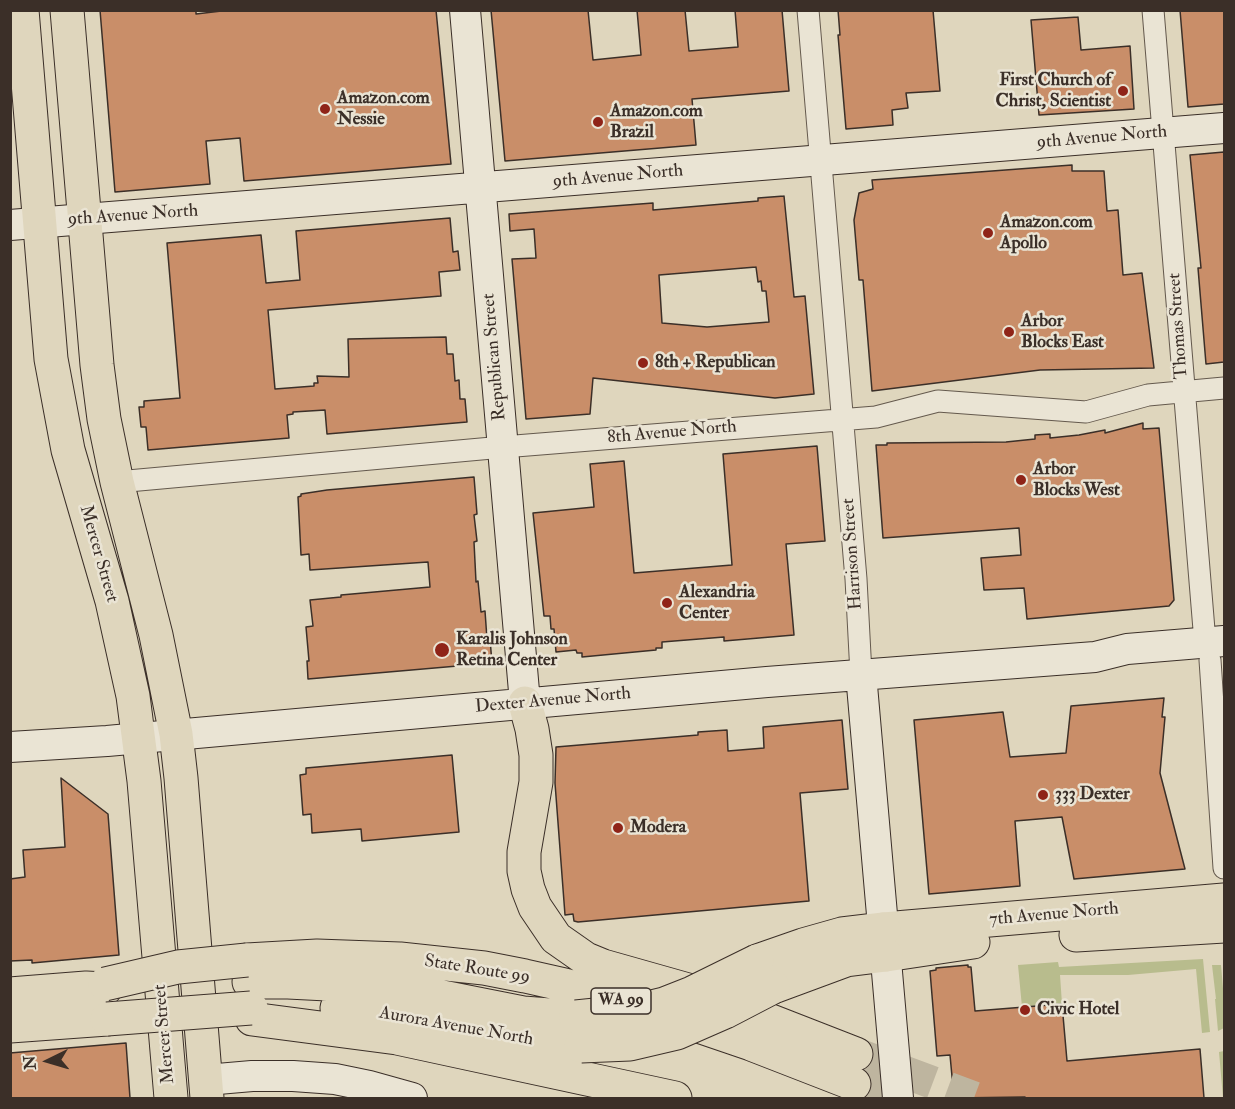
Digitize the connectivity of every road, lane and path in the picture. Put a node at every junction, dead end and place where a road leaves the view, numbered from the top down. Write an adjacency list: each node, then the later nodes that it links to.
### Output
1 (22, 10): 11 (main road, Mercer Street)
2 (67, 10): 10 (main road, Mercer Street)
3 (465, 10): 9 (main road, Republican Street)
4 (808, 10): 8 (street, Harrison Street)
5 (1153, 10): 7 (street, Thomas Street)
6 (1224, 128): 7 (main road, 9th Avenue North)
7 (1164, 133): 8 (main road, 9th Avenue North); 13 (street, Thomas Street)
8 (821, 161): 9 (main road, 9th Avenue North); 14 (street, Harrison Street)
9 (480, 188): 10 (main road, 9th Avenue North); 15 (main road, Republican Street)
10 (84, 220): 11 (main road, 9th Avenue North); 16 (main road, Mercer Street)
11 (25, 224): 21 (main road, Mercer Street)
12 (1224, 388): 13 (street, 8th Avenue North)
13 (1184, 392): 14 (street, 8th Avenue North); 17 (street, Thomas Street)
14 (843, 420): 15 (street, 8th Avenue North); 18 (street, Harrison Street)
15 (503, 447): 16 (street, 8th Avenue North); 19 (main road, Republican Street)
16 (117, 482): 20 (main road, Mercer Street)
17 (1216, 651): 18 (main road, Dexter Avenue North); 23 (street, Thomas Street)
18 (861, 674): 19 (main road, Dexter Avenue North); 26 (main road, Harrison Street)
19 (525, 703): 20 (main road, Dexter Avenue North); 27 (main road, State Route 99 / WA 99)
20 (176, 734): 21 (main road, Dexter Avenue North); 32 (main road, Mercer Street)
21 (139, 738): 22 (main road, Dexter Avenue North); 33 (main road, Mercer Street)
22 (10, 747)
23 (1224, 868)
24 (1224, 900): 26 (main road, 7th Avenue North)
25 (1224, 926): 26 (main road, 7th Avenue North)
26 (885, 942): 27 (main road, Aurora Avenue North, bridge); 36 (main road, Harrison Street)
27 (250, 992): 29 (main road, Aurora Avenue North); 30 (main road, State Route 99 / WA 99, bridge); 35 (main road, State Route 99 / WA 99)
28 (10, 994): 29 (main road, Aurora Avenue North / WA 99)
29 (101, 995): 30 (main road, Aurora Avenue North / WA 99, bridge); 31 (main road, Aurora Avenue North / WA 99)
30 (183, 1014)
31 (10, 1026)
32 (202, 1092): 34 (main road)
33 (171, 1098)
34 (412, 1098)
35 (675, 1098)
36 (898, 1098)

